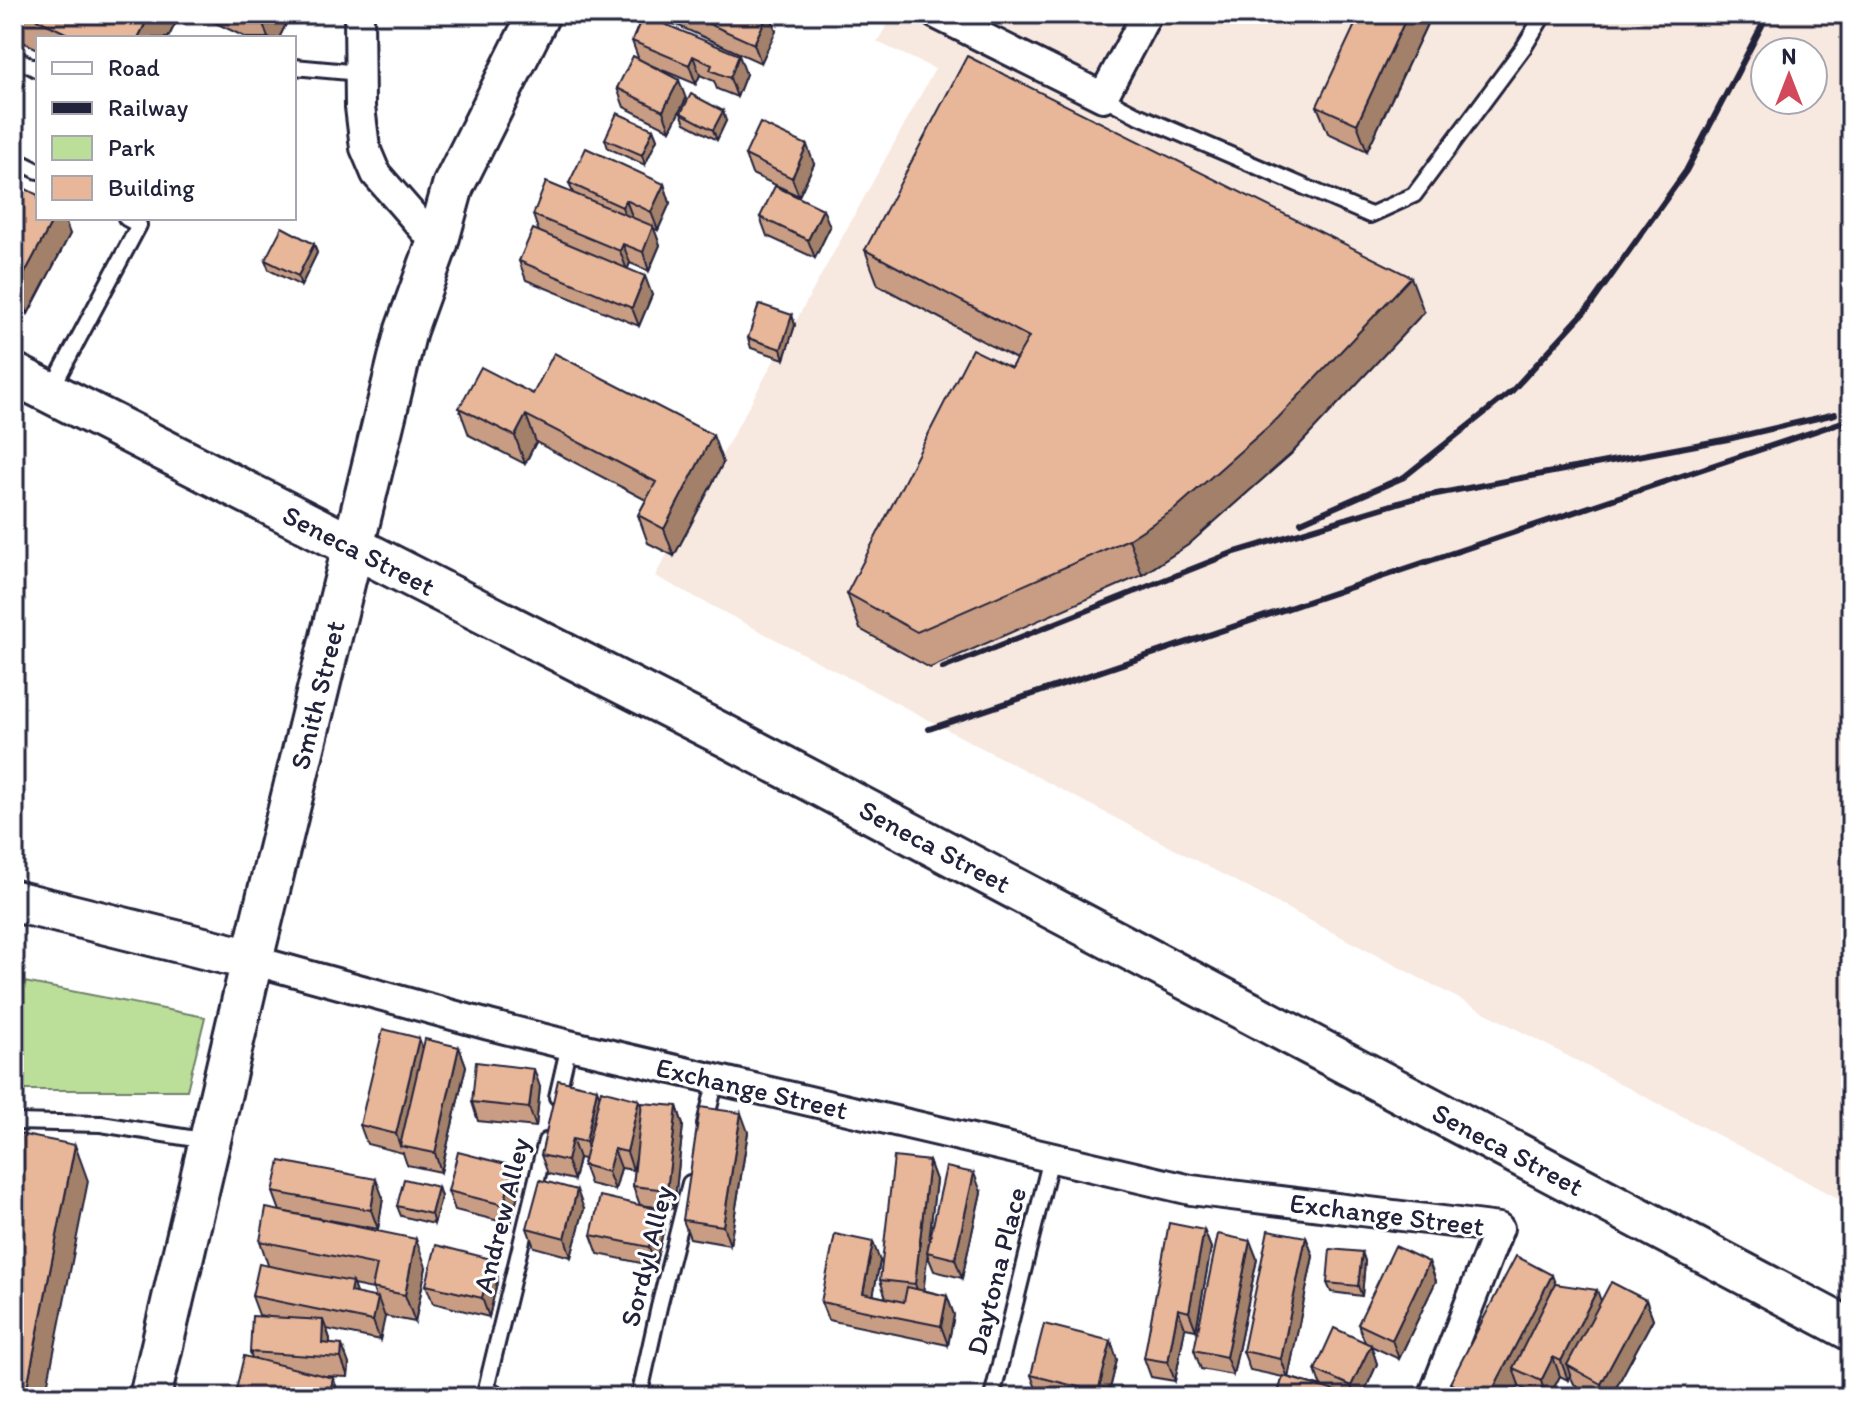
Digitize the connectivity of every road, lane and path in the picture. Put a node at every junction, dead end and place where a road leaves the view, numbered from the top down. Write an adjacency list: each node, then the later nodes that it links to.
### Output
1 (359, 14): 9 (street)
2 (539, 14): 14 (main road, Smith Street)
3 (936, 14): 10 (street)
4 (1147, 14): 10 (street)
5 (1544, 14): 10 (lane)
6 (14, 57): 8 (lane)
7 (296, 67): 9 (lane)
8 (36, 69)
9 (360, 73): 14 (street)
10 (1103, 97)
11 (14, 159): 12 (lane)
12 (36, 170)
13 (130, 220): 16 (lane)
14 (437, 244): 17 (main road, Smith Street)
15 (14, 374): 16 (main road, Seneca Street)
16 (50, 392): 17 (main road, Seneca Street)
17 (354, 548): 19 (main road, Smith Street); 27 (main road, Seneca Street)
18 (14, 901): 19 (main road, Exchange Street)
19 (252, 960): 20 (street, Exchange Street); 23 (main road, Smith Street)
20 (569, 1045): 21 (street, Exchange Street); 28 (lane, Andrew Alley)
21 (716, 1080): 24 (lane); 25 (street, Exchange Street)
22 (14, 1122): 23 (lane)
23 (210, 1141): 29 (main road, Smith Street)
24 (701, 1141)
25 (1051, 1158): 32 (lane, Daytona Place); 33 (street, Exchange Street)
26 (693, 1171): 31 (lane, Sordyl Alley)
27 (1851, 1330)
28 (485, 1393): 30 (lane)
29 (150, 1397)
30 (504, 1397)
31 (639, 1397)
32 (992, 1397)
33 (1433, 1397)

